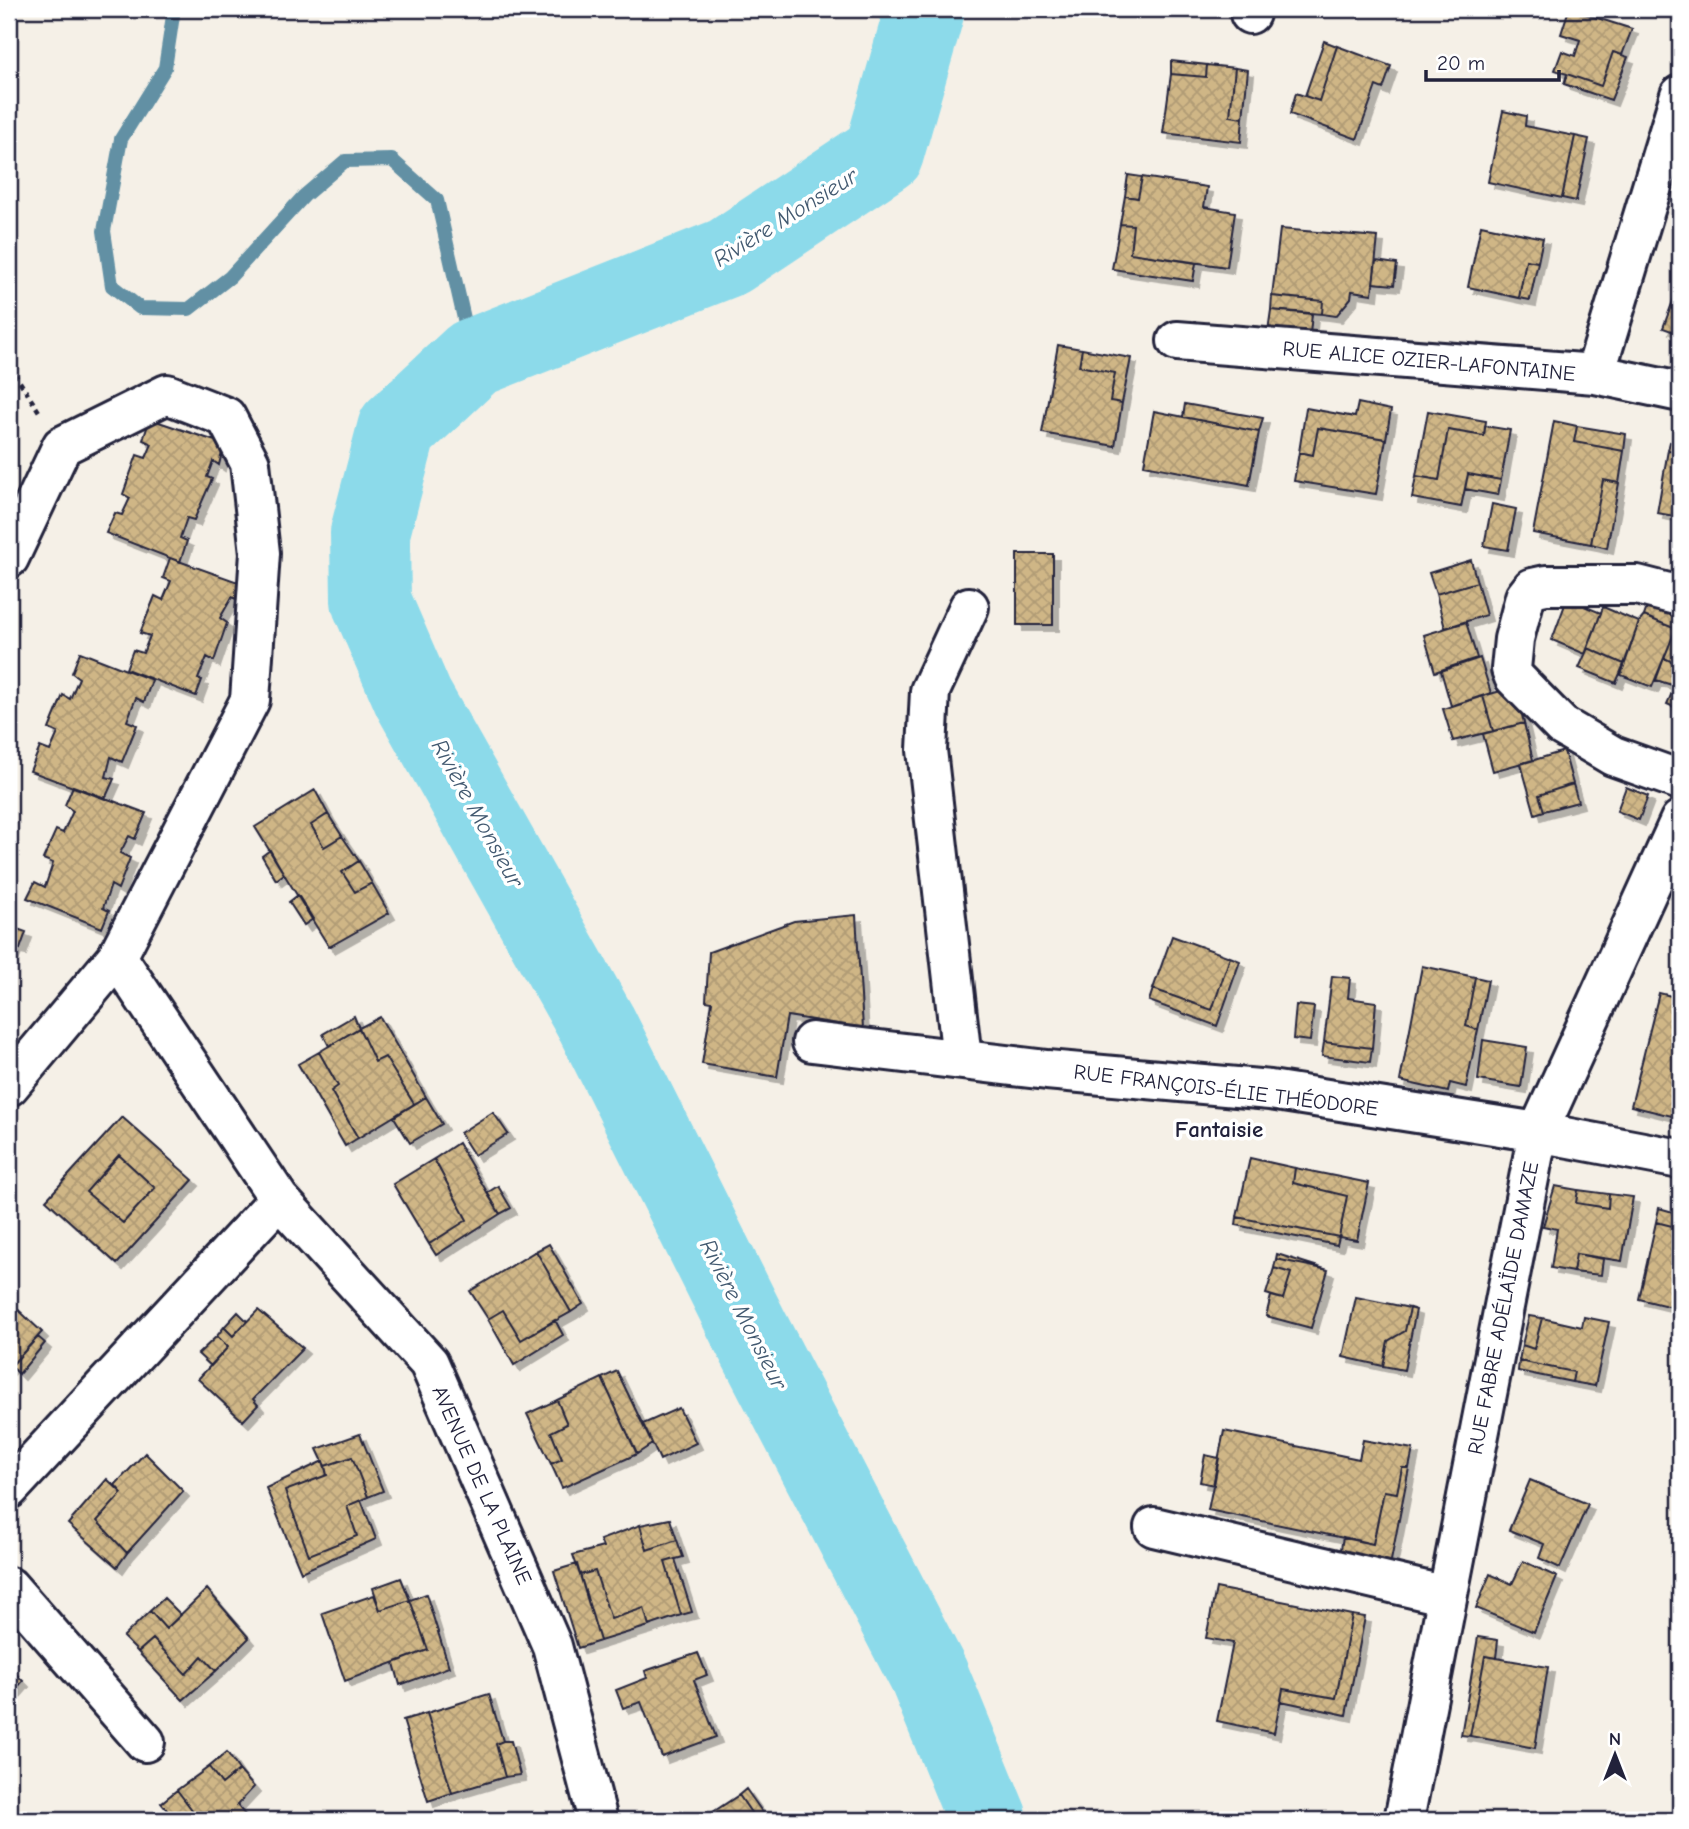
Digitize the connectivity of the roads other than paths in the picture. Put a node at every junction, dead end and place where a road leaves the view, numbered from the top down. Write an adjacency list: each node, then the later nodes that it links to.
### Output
1 (1680, 95): 3 (street)
2 (1177, 341): 3 (street, RUE ALICE OZIER-LAFONTAINE)
3 (1595, 374): 4 (street, RUE ALICE OZIER-LAFONTAINE)
4 (1680, 392)
5 (9, 558): 10 (street)
6 (1680, 596): 8 (street)
7 (969, 607): 12 (street)
8 (1680, 780)
9 (1680, 820): 14 (street, RUE FABRE ADÉLAÏDE DAMAZE)
10 (117, 957): 13 (street); 16 (street, AVENUE DE LA PLAINE)
11 (812, 1042): 12 (street, RUE FRANÇOIS-ÉLIE THÉODORE)
12 (962, 1059): 14 (street, RUE FRANÇOIS-ÉLIE THÉODORE)
13 (9, 1086)
14 (1538, 1132): 15 (street, RUE FRANÇOIS-ÉLIE THÉODORE); 20 (street, RUE FABRE ADÉLAÏDE DAMAZE)
15 (1680, 1159)
16 (279, 1199): 17 (street); 22 (street, AVENUE DE LA PLAINE)
17 (9, 1489)
18 (1154, 1527): 20 (street)
19 (9, 1587): 21 (street)
20 (1447, 1596): 23 (street, RUE FABRE ADÉLAÏDE DAMAZE)
21 (145, 1742)
22 (598, 1820)
23 (1404, 1820)

